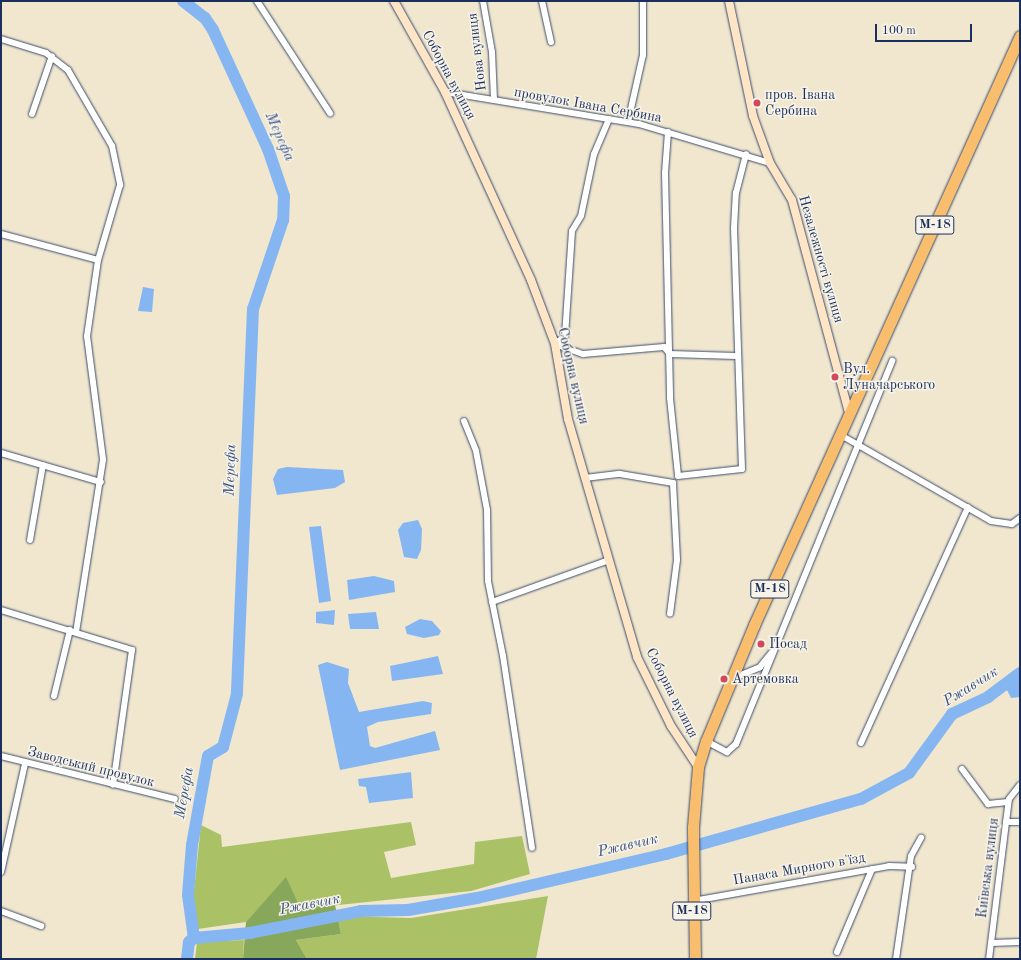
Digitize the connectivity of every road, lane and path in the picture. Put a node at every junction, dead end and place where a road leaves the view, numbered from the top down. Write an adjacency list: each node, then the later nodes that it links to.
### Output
1 (257, 1): 13 (street)
2 (394, 1): 11 (street, Соборна вулиця)
3 (483, 1): 12 (street, Нова вулиця)
4 (542, 1): 9 (street)
5 (643, 1): 16 (street)
6 (729, 1): 19 (street, Незалежності вулиця)
7 (1020, 36): 26 (highway, М-18)
8 (1, 39): 10 (street)
9 (551, 42)
10 (52, 56): 14 (street); 21 (street)
11 (445, 92): 12 (street, провулок Івана Сербина); 22 (street, Соборна вулиця)
12 (494, 100): 15 (street, провулок Івана Сербина)
13 (330, 113)
14 (32, 114)
15 (608, 119): 16 (street, провулок Івана Сербина); 22 (street)
16 (628, 122): 17 (street, провулок Івана Сербина)
17 (668, 132): 18 (street, провулок Івана Сербина); 23 (street)
18 (746, 154): 19 (street, провулок Івана Сербина); 24 (street)
19 (770, 163): 26 (street, Незалежності вулиця)
20 (1, 234): 21 (street)
21 (98, 260): 34 (street)
22 (555, 344): 23 (street); 33 (street, Соборна вулиця)
23 (670, 354): 24 (street); 32 (street)
24 (736, 356): 32 (street)
25 (892, 361): 29 (street)
26 (849, 413): 28 (highway, М-18)
27 (464, 421): 40 (street)
28 (840, 434): 29 (street); 46 (highway, М-18)
29 (856, 445): 36 (street); 45 (street)
30 (1, 453): 31 (street)
31 (43, 465): 34 (street); 38 (street)
32 (678, 476): 35 (street)
33 (585, 478): 35 (street); 39 (street, Соборна вулиця)
34 (101, 482): 44 (street)
35 (673, 483): 42 (street)
36 (968, 507): 37 (street); 49 (street)
37 (1020, 518)
38 (30, 540)
39 (609, 560): 40 (street); 52 (street, Соборна вулиця)
40 (492, 602): 61 (street)
41 (1, 610): 43 (street)
42 (670, 614)
43 (70, 630): 44 (street); 47 (street)
44 (76, 632): 54 (street)
45 (775, 647): 46 (street); 48 (street)
46 (731, 680): 48 (highway, М-18)
47 (54, 696)
48 (706, 741): 52 (highway, М-18)
49 (861, 743)
50 (1, 756): 51 (street, Заводський провулок)
51 (25, 764): 54 (street, Заводський провулок); 64 (street)
52 (698, 767): 65 (highway, М-18)
53 (962, 768): 57 (street)
54 (113, 785): 56 (street, Заводський провулок)
55 (1020, 785): 57 (street, Київська вулиця)
56 (175, 799)
57 (1008, 802): 58 (street, Київська вулиця)
58 (1006, 822): 59 (street); 69 (street, Київська вулиця)
59 (1020, 822)
60 (921, 838): 62 (street)
61 (532, 848)
62 (912, 867): 63 (street, Панаса Мирного в'їзд); 72 (street)
63 (872, 868): 65 (street, Панаса Мирного в'їзд); 70 (street)
64 (1, 872)
65 (692, 902): 71 (highway, М-18)
66 (1, 911): 67 (street)
67 (41, 926)
68 (1020, 942): 69 (street)
69 (991, 943): 73 (street, Київська вулиця)
70 (837, 952)
71 (695, 959)
72 (896, 959)
73 (989, 959)

